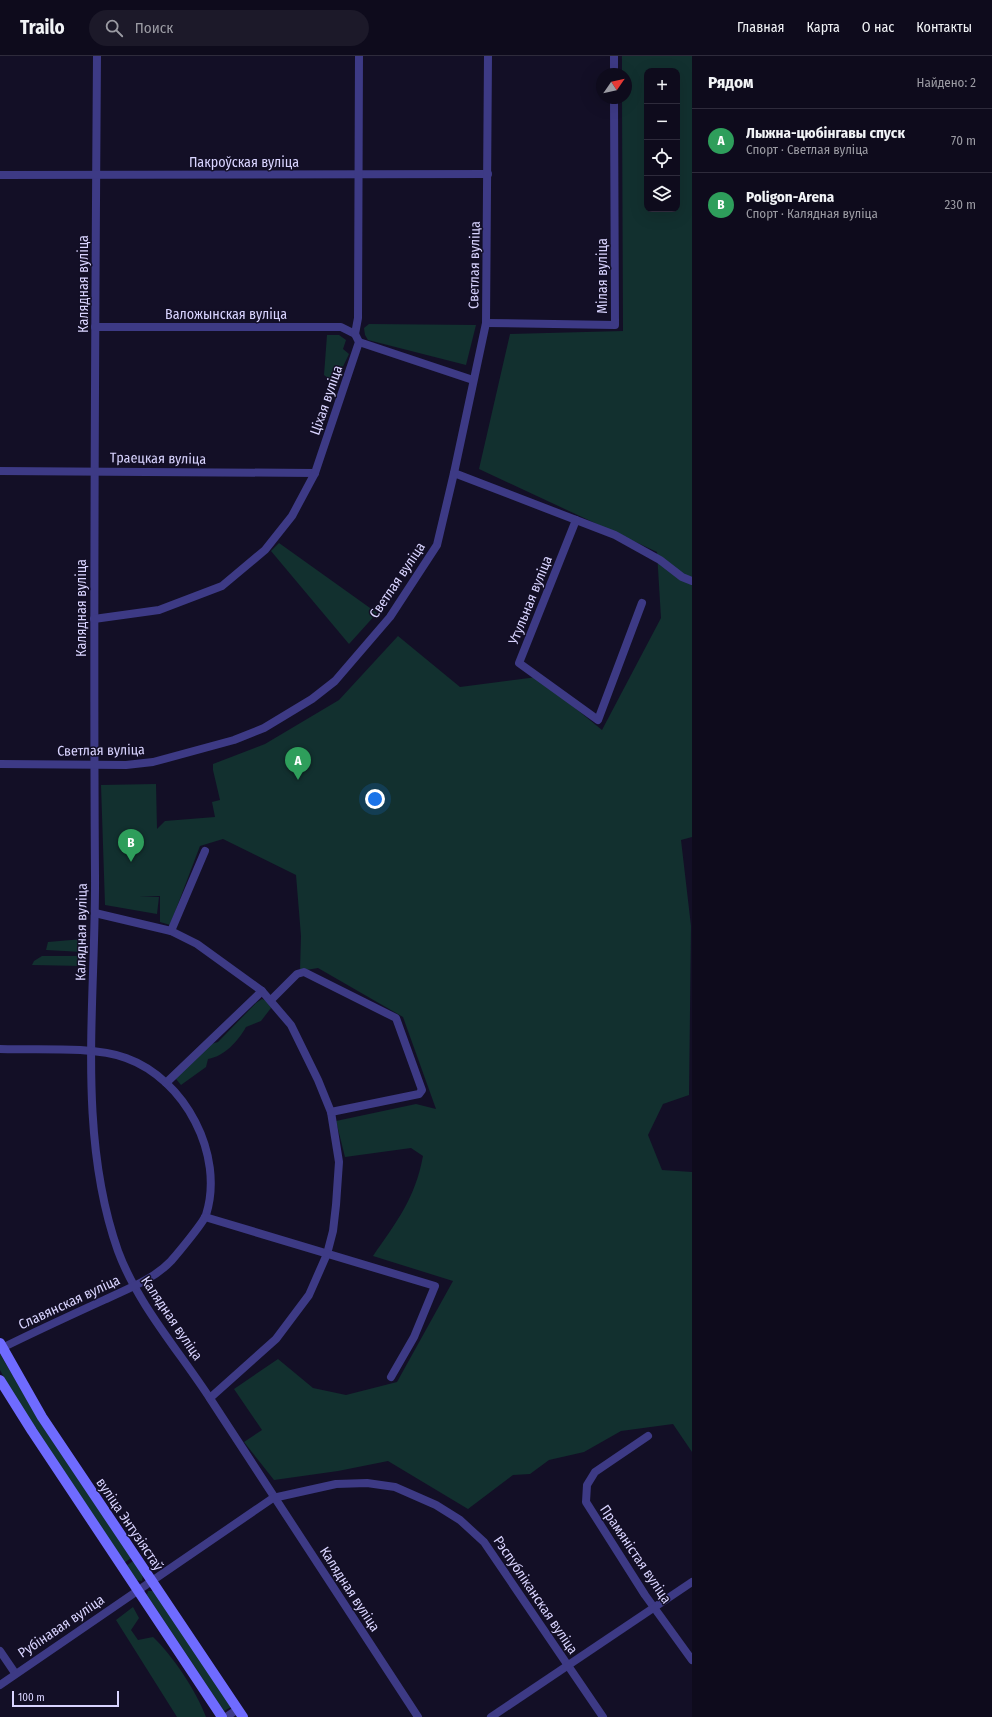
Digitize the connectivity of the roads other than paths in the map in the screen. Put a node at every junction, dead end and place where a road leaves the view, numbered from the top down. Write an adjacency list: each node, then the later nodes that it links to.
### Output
1 (97, 56): 9 (street, Калядная вуліца)
2 (359, 56): 10 (street)
3 (488, 56): 7 (street, Светлая вуліца)
4 (614, 56): 5 (street)
5 (614, 68)
6 (614, 104): 11 (street, Мілая вуліца)
7 (488, 174): 10 (street, Пакроўская вуліца); 11 (street, Светлая вуліца)
8 (0, 175): 9 (street, Пакроўская вуліца)
9 (96, 175): 10 (street, Пакроўская вуліца); 12 (street, Калядная вуліца)
10 (358, 175): 13 (street)
11 (486, 323): 15 (street, Светлая вуліца)
12 (95, 327): 13 (street, Валожынская вуліца); 17 (street, Калядная вуліца)
13 (355, 334): 14 (street)
14 (359, 342): 15 (street); 18 (street, Ціхая вуліца)
15 (473, 380): 19 (street, Светлая вуліца)
16 (0, 471): 17 (street, Траецкая вуліца)
17 (93, 471): 18 (street, Траецкая вуліца); 23 (street, Калядная вуліца)
18 (315, 473): 23 (street, Ціхая вуліца)
19 (454, 474): 20 (street); 25 (street, Светлая вуліца)
20 (576, 520): 21 (street); 22 (street, Утульная вуліца)
21 (692, 581)
22 (642, 603)
23 (94, 619): 25 (street, Калядная вуліца)
24 (0, 764): 25 (street, Светлая вуліца)
25 (94, 764): 27 (street, Калядная вуліца)
26 (205, 851): 28 (street)
27 (95, 913): 28 (street); 32 (street, Калядная вуліца)
28 (171, 931): 29 (street)
29 (262, 991): 30 (street); 33 (street)
30 (271, 1000): 34 (street); 34 (street)
31 (0, 1049): 32 (street, Славянская вуліца)
32 (92, 1051): 33 (street, Славянская вуліца); 37 (street, Калядная вуліца)
33 (166, 1082): 35 (street, Славянская вуліца)
34 (330, 1112): 36 (street)
35 (205, 1217): 36 (street); 37 (street, Славянская вуліца)
36 (327, 1254): 39 (street); 41 (street)
37 (133, 1286): 38 (street, Славянская вуліца); 41 (street, Калядная вуліца)
38 (1, 1346): 44 (street, вуліца Энтузіястаў)
39 (391, 1377)
40 (0, 1380): 46 (street)
41 (210, 1398): 43 (street, Калядная вуліца)
42 (648, 1436): 47 (street, Прамяністая вуліца)
43 (273, 1498): 44 (street, Рэспубліканская вуліца); 50 (street, Рэспубліканская вуліца); 56 (street, Калядная вуліца)
44 (151, 1581): 46 (street, Рубінавая вуліца); 53 (street, вуліца Энтузіястаў)
45 (692, 1582): 47 (street)
46 (137, 1590): 51 (street, Рубінавая вуліца); 54 (street)
47 (655, 1607): 49 (street, Прамяністая вуліца); 50 (street)
48 (0, 1650): 51 (street)
49 (692, 1660)
50 (568, 1665): 57 (street); 58 (street, Рэспубліканская вуліца)
51 (15, 1674): 52 (street, Рубінавая вуліца)
52 (0, 1685)
53 (240, 1713): 55 (street)
54 (222, 1717)
55 (226, 1717)
56 (418, 1717)
57 (491, 1717)
58 (603, 1717)

